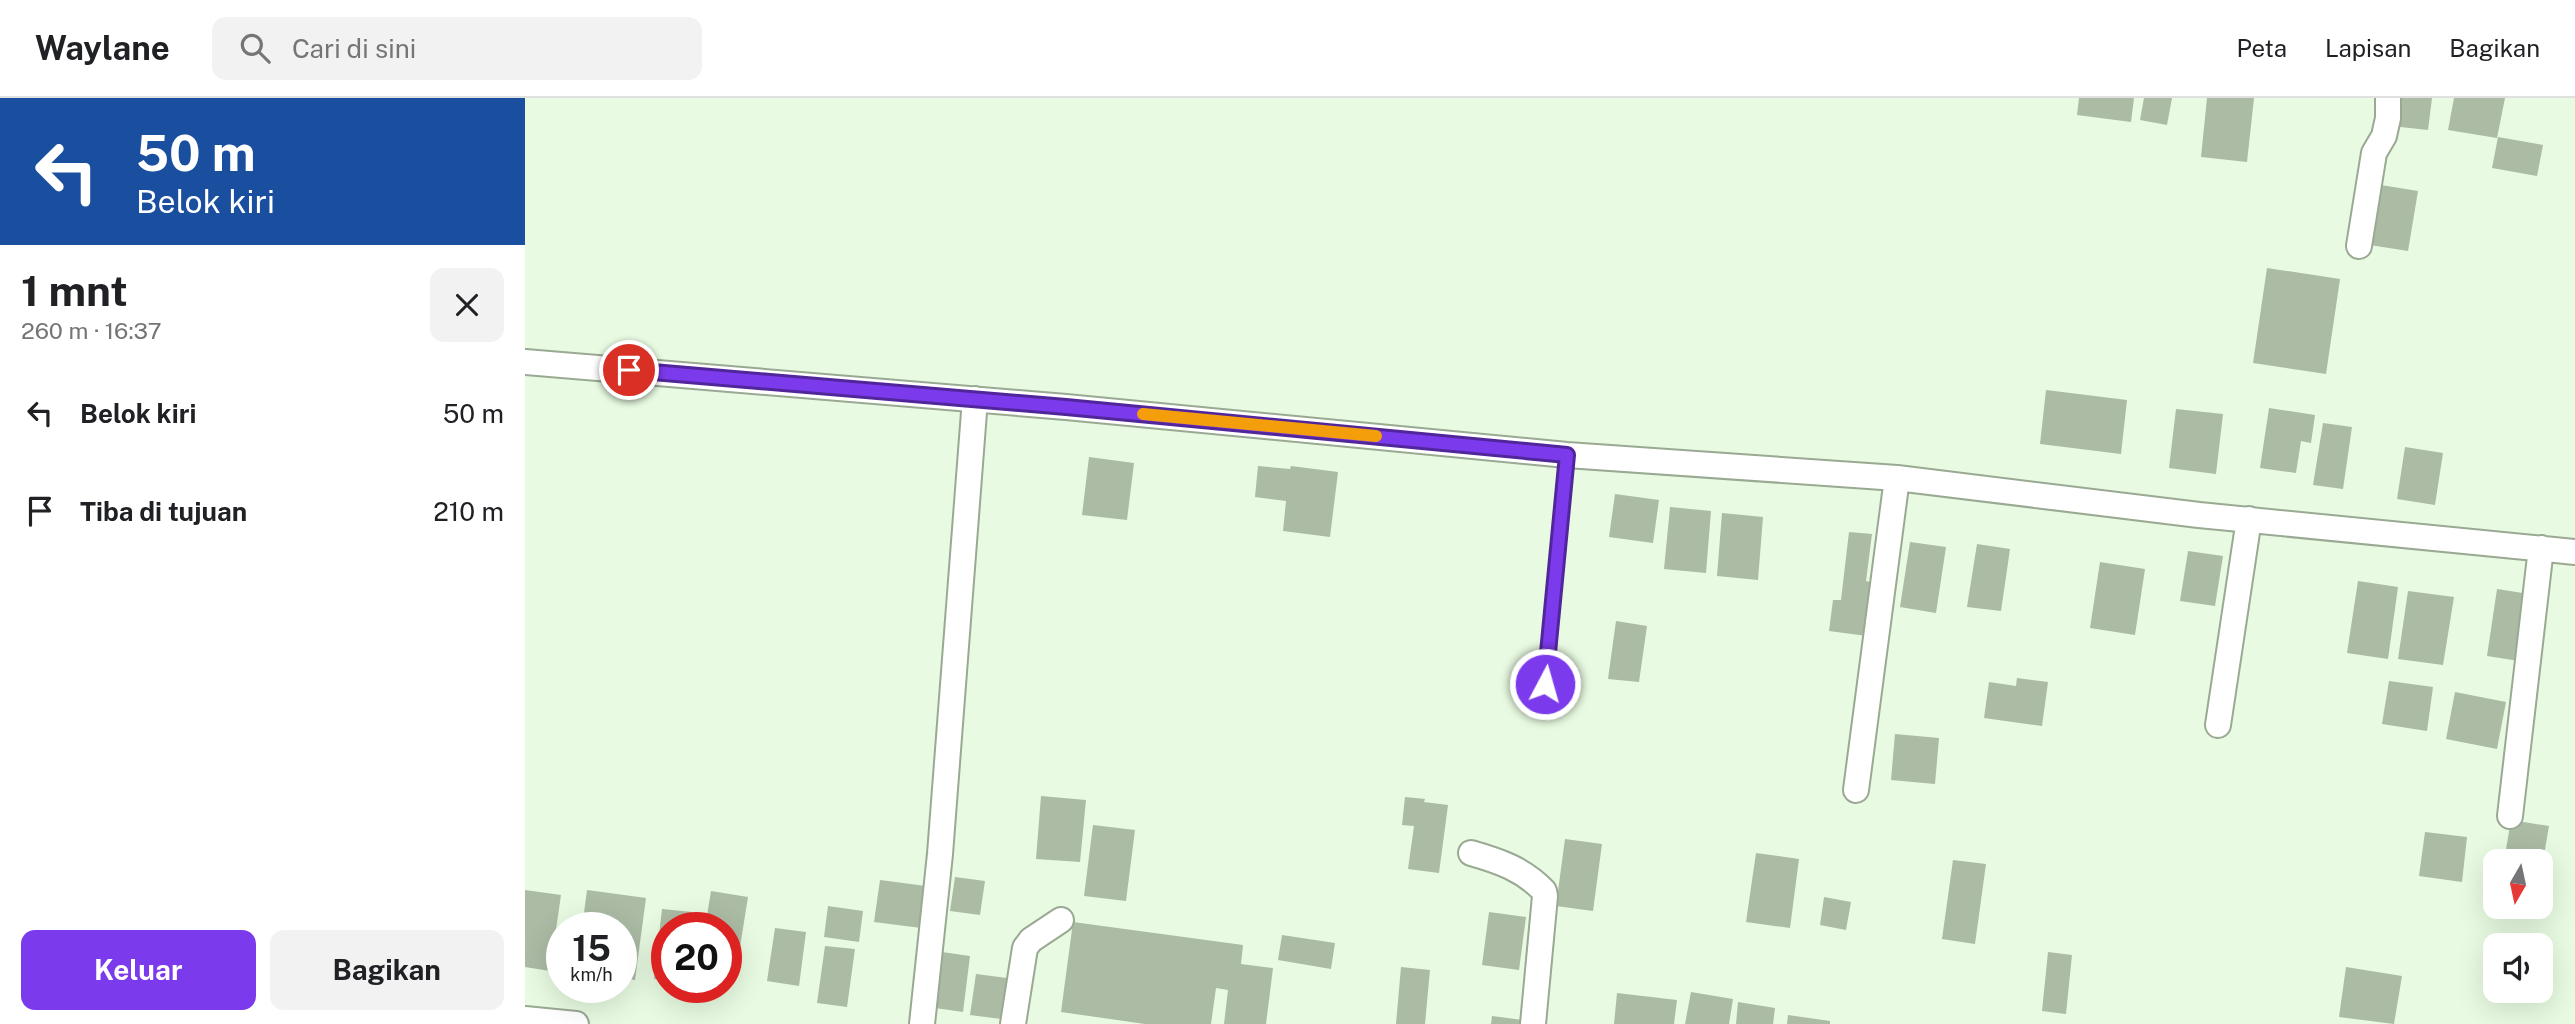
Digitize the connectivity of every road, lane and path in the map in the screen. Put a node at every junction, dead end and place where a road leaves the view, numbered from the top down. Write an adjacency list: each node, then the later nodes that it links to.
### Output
1 (2388, 98): 2 (street)
2 (2360, 246)
3 (525, 362): 4 (street)
4 (975, 399): 5 (street); 18 (street)
5 (1567, 455): 6 (street); 10 (lane)
6 (1897, 478): 7 (street); 12 (street)
7 (2249, 519): 8 (street); 11 (street)
8 (2541, 548): 9 (street); 13 (street)
9 (2575, 552)
10 (1545, 684)
11 (2218, 725)
12 (1856, 790)
13 (2510, 816)
14 (1471, 853): 20 (street)
15 (1061, 920): 19 (street)
16 (525, 1019): 17 (street)
17 (576, 1024)
18 (922, 1024)
19 (1013, 1024)
20 (1534, 1024)

